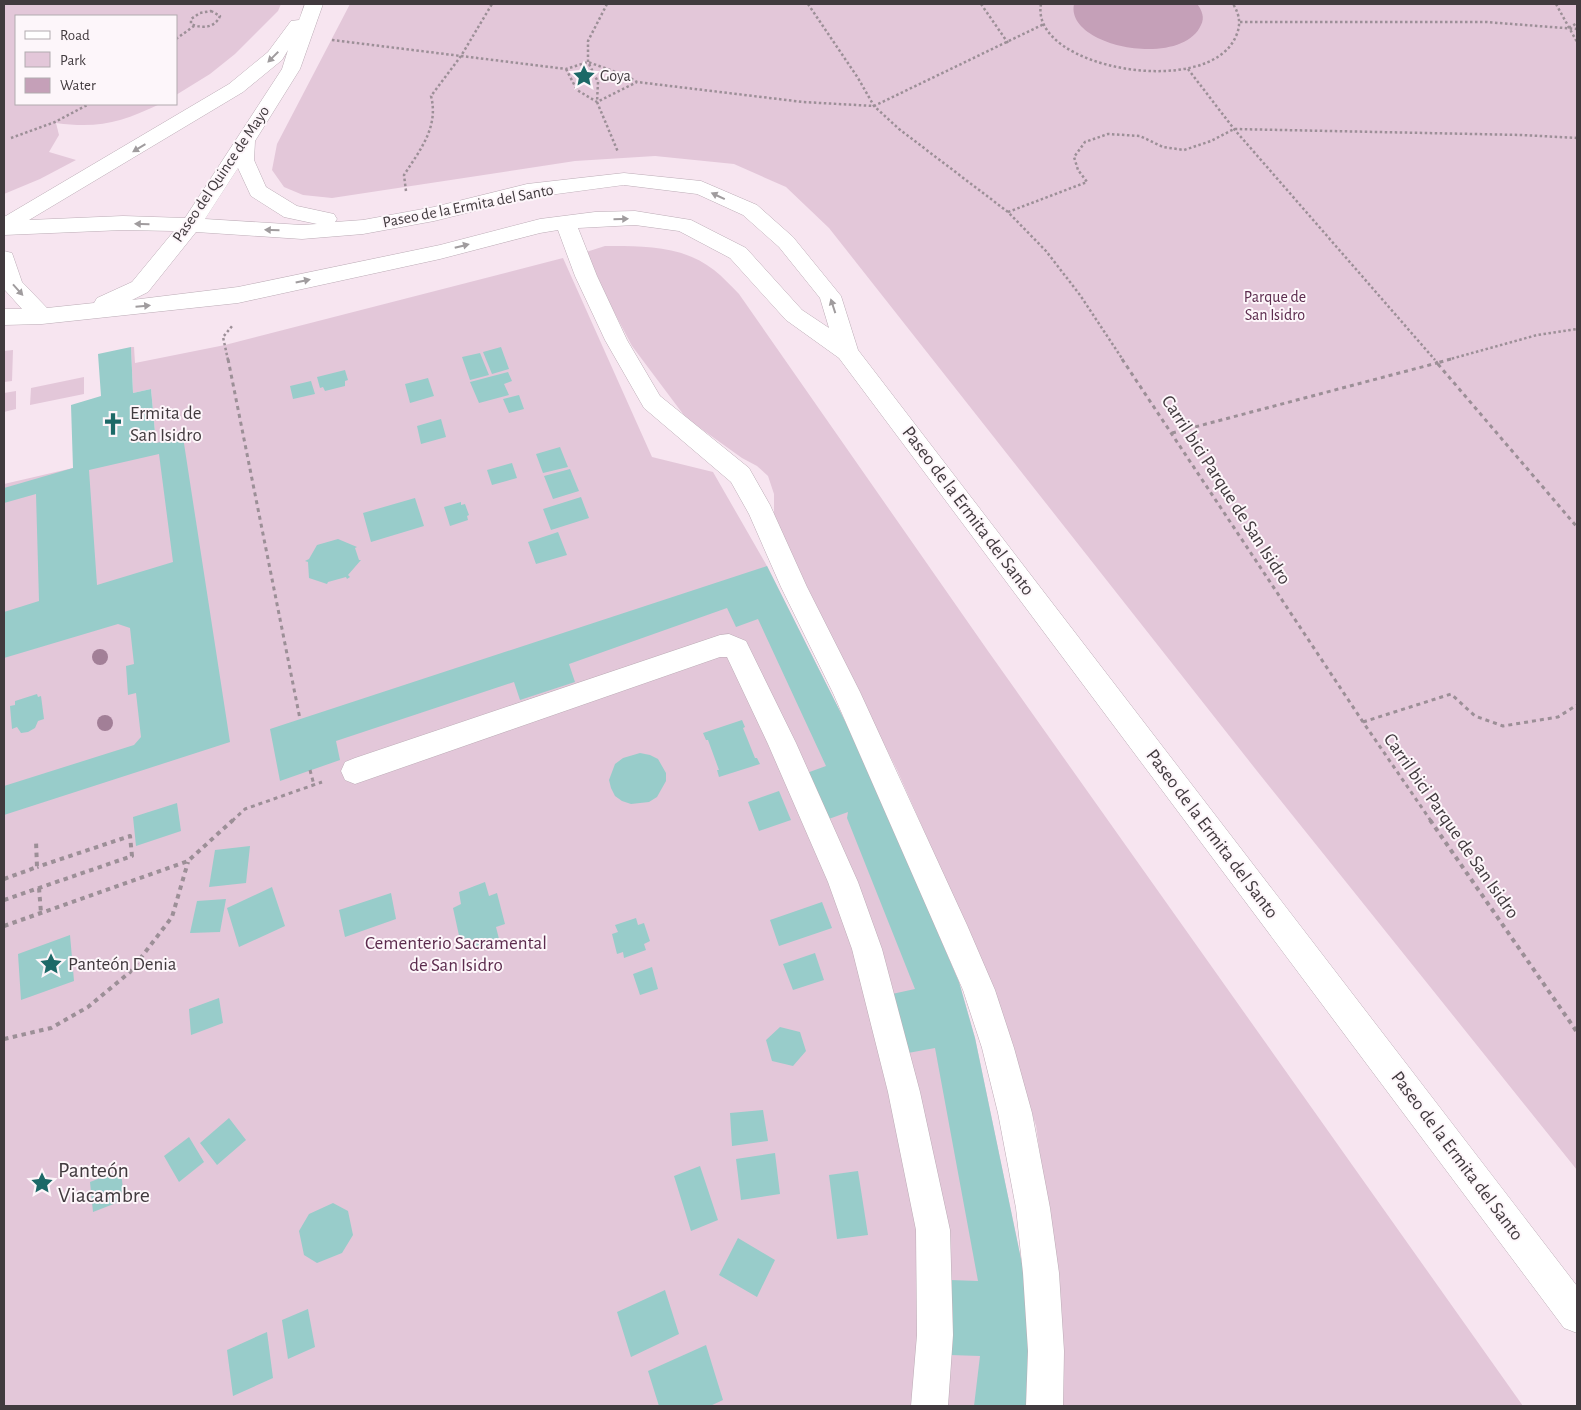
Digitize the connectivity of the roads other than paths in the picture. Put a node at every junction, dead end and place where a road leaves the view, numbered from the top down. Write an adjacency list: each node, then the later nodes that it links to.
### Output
1 (313, 4): 2 (street, Paseo del Quince de Mayo); 5 (street, Paseo del Quince de Mayo, one-way to 5)
2 (245, 140): 4 (street, Paseo del Quince de Mayo); 6 (street)
3 (566, 223): 8 (street, Paseo de la Ermita del Santo, one-way to 3); 11 (street, Paseo de la Ermita del Santo, one-way to 11); 15 (street)
4 (190, 225): 5 (street, Paseo de la Ermita del Santo, one-way to 5); 6 (street, Paseo de la Ermita del Santo, one-way to 4); 8 (street, Paseo del Quince de Mayo)
5 (4, 227)
6 (363, 227): 11 (street, Paseo de la Ermita del Santo, one-way to 6)
7 (4, 258): 9 (street, one-way to 9)
8 (89, 311): 9 (street, Paseo de la Ermita del Santo)
9 (42, 316): 10 (street, Paseo de la Ermita del Santo)
10 (4, 318)
11 (847, 352): 13 (street, Paseo de la Ermita del Santo)
12 (355, 771): 14 (street)
13 (1577, 1315)
14 (930, 1406)
15 (1044, 1406)

